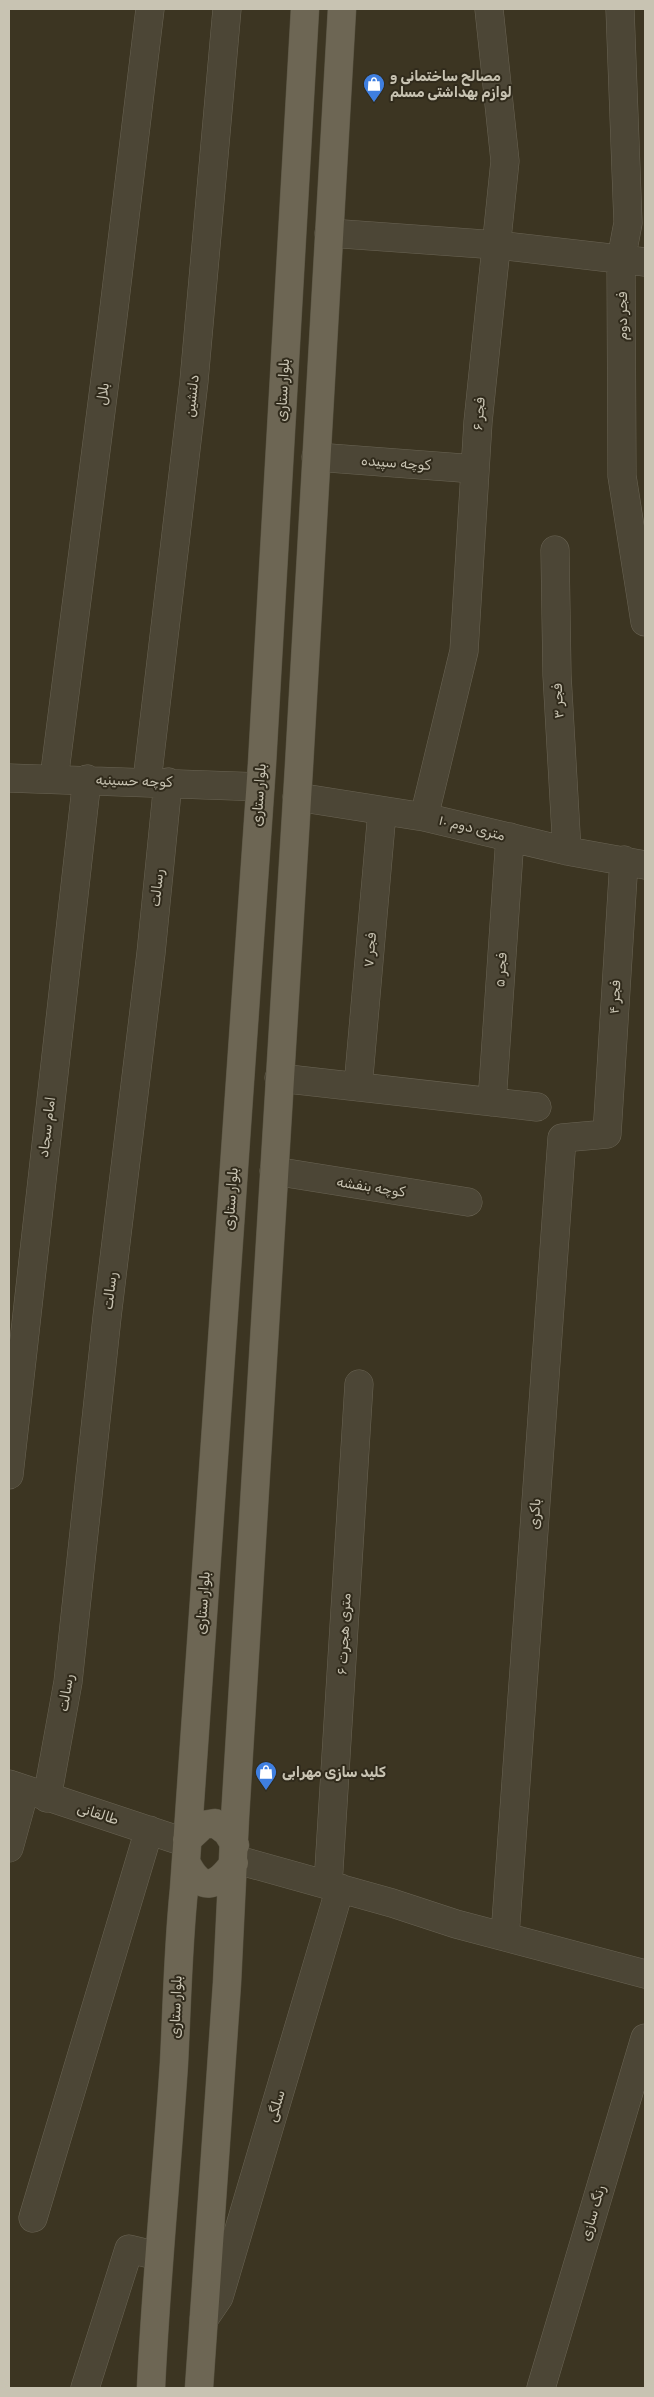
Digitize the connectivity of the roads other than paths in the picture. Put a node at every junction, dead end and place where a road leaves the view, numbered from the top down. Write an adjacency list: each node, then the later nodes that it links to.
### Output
1 (150, 9): 17 (street, بلال)
2 (227, 9): 19 (street, دلنشین)
3 (305, 9): 15 (main road, بلوار ستاری)
4 (342, 9): 7 (main road)
5 (489, 9): 8 (street, فجر ۶)
6 (620, 9): 9 (street, فجر دوم)
7 (329, 233): 8 (street); 10 (main road)
8 (497, 244): 9 (street); 11 (street, فجر ۶)
9 (633, 261): 13 (street, فجر دوم)
10 (316, 456): 11 (street, کوچه سپیده); 14 (main road)
11 (475, 469): 22 (street, فجر ۶)
12 (555, 550): 25 (street, فجر ۳)
13 (645, 622)
14 (299, 766): 15 (main road); 20 (main road)
15 (261, 776): 19 (street, کوچه حسینیه); 23 (main road, بلوار ستاری)
16 (9, 778): 17 (street, کوچه حسینیه)
17 (54, 779): 18 (street, کوچه حسینیه)
18 (87, 779): 19 (street, کوچه حسینیه); 35 (street, امام سجاد)
19 (157, 782): 36 (street, رسالت)
20 (296, 808): 21 (street, ۱۰ متری دوم); 23 (main road); 27 (main road)
21 (382, 812): 22 (street, ۱۰ متری دوم); 28 (street, فجر ۷)
22 (424, 817): 24 (street, ۱۰ متری دوم)
23 (257, 819): 39 (main road, بلوار ستاری)
24 (510, 838): 25 (street, ۱۰ متری دوم); 29 (street, فجر ۵)
25 (567, 851): 26 (street, ۱۰ متری دوم)
26 (634, 863): 31 (street, فجر ۴)
27 (280, 1078): 28 (street); 32 (main road)
28 (358, 1087): 29 (street)
29 (492, 1102): 30 (street)
30 (537, 1108)
31 (607, 1134): 42 (street, باکری)
32 (274, 1172): 33 (street, کوچه بنفشه); 40 (main road)
33 (468, 1202)
34 (359, 1384): 41 (street, ۶ متری هجرت)
35 (9, 1475)
36 (27, 1791): 37 (street, طالقانی); 38 (street, رسالت)
37 (149, 1830): 39 (street, طالقانی); 45 (street)
38 (9, 1848)
39 (186, 1848): 40 (main road); 40 (main road); 46 (main road, بلوار ستاری)
40 (234, 1855): 41 (street); 47 (main road)
41 (334, 1887): 42 (street); 47 (street, سلگی)
42 (505, 1936): 43 (street)
43 (645, 1974)
44 (645, 2038): 51 (street, رنگ سازی)
45 (33, 2218)
46 (158, 2256): 48 (street); 49 (main road, بلوار ستاری)
47 (204, 2319): 50 (main road)
48 (85, 2388)
49 (151, 2388)
50 (199, 2388)
51 (541, 2388)

